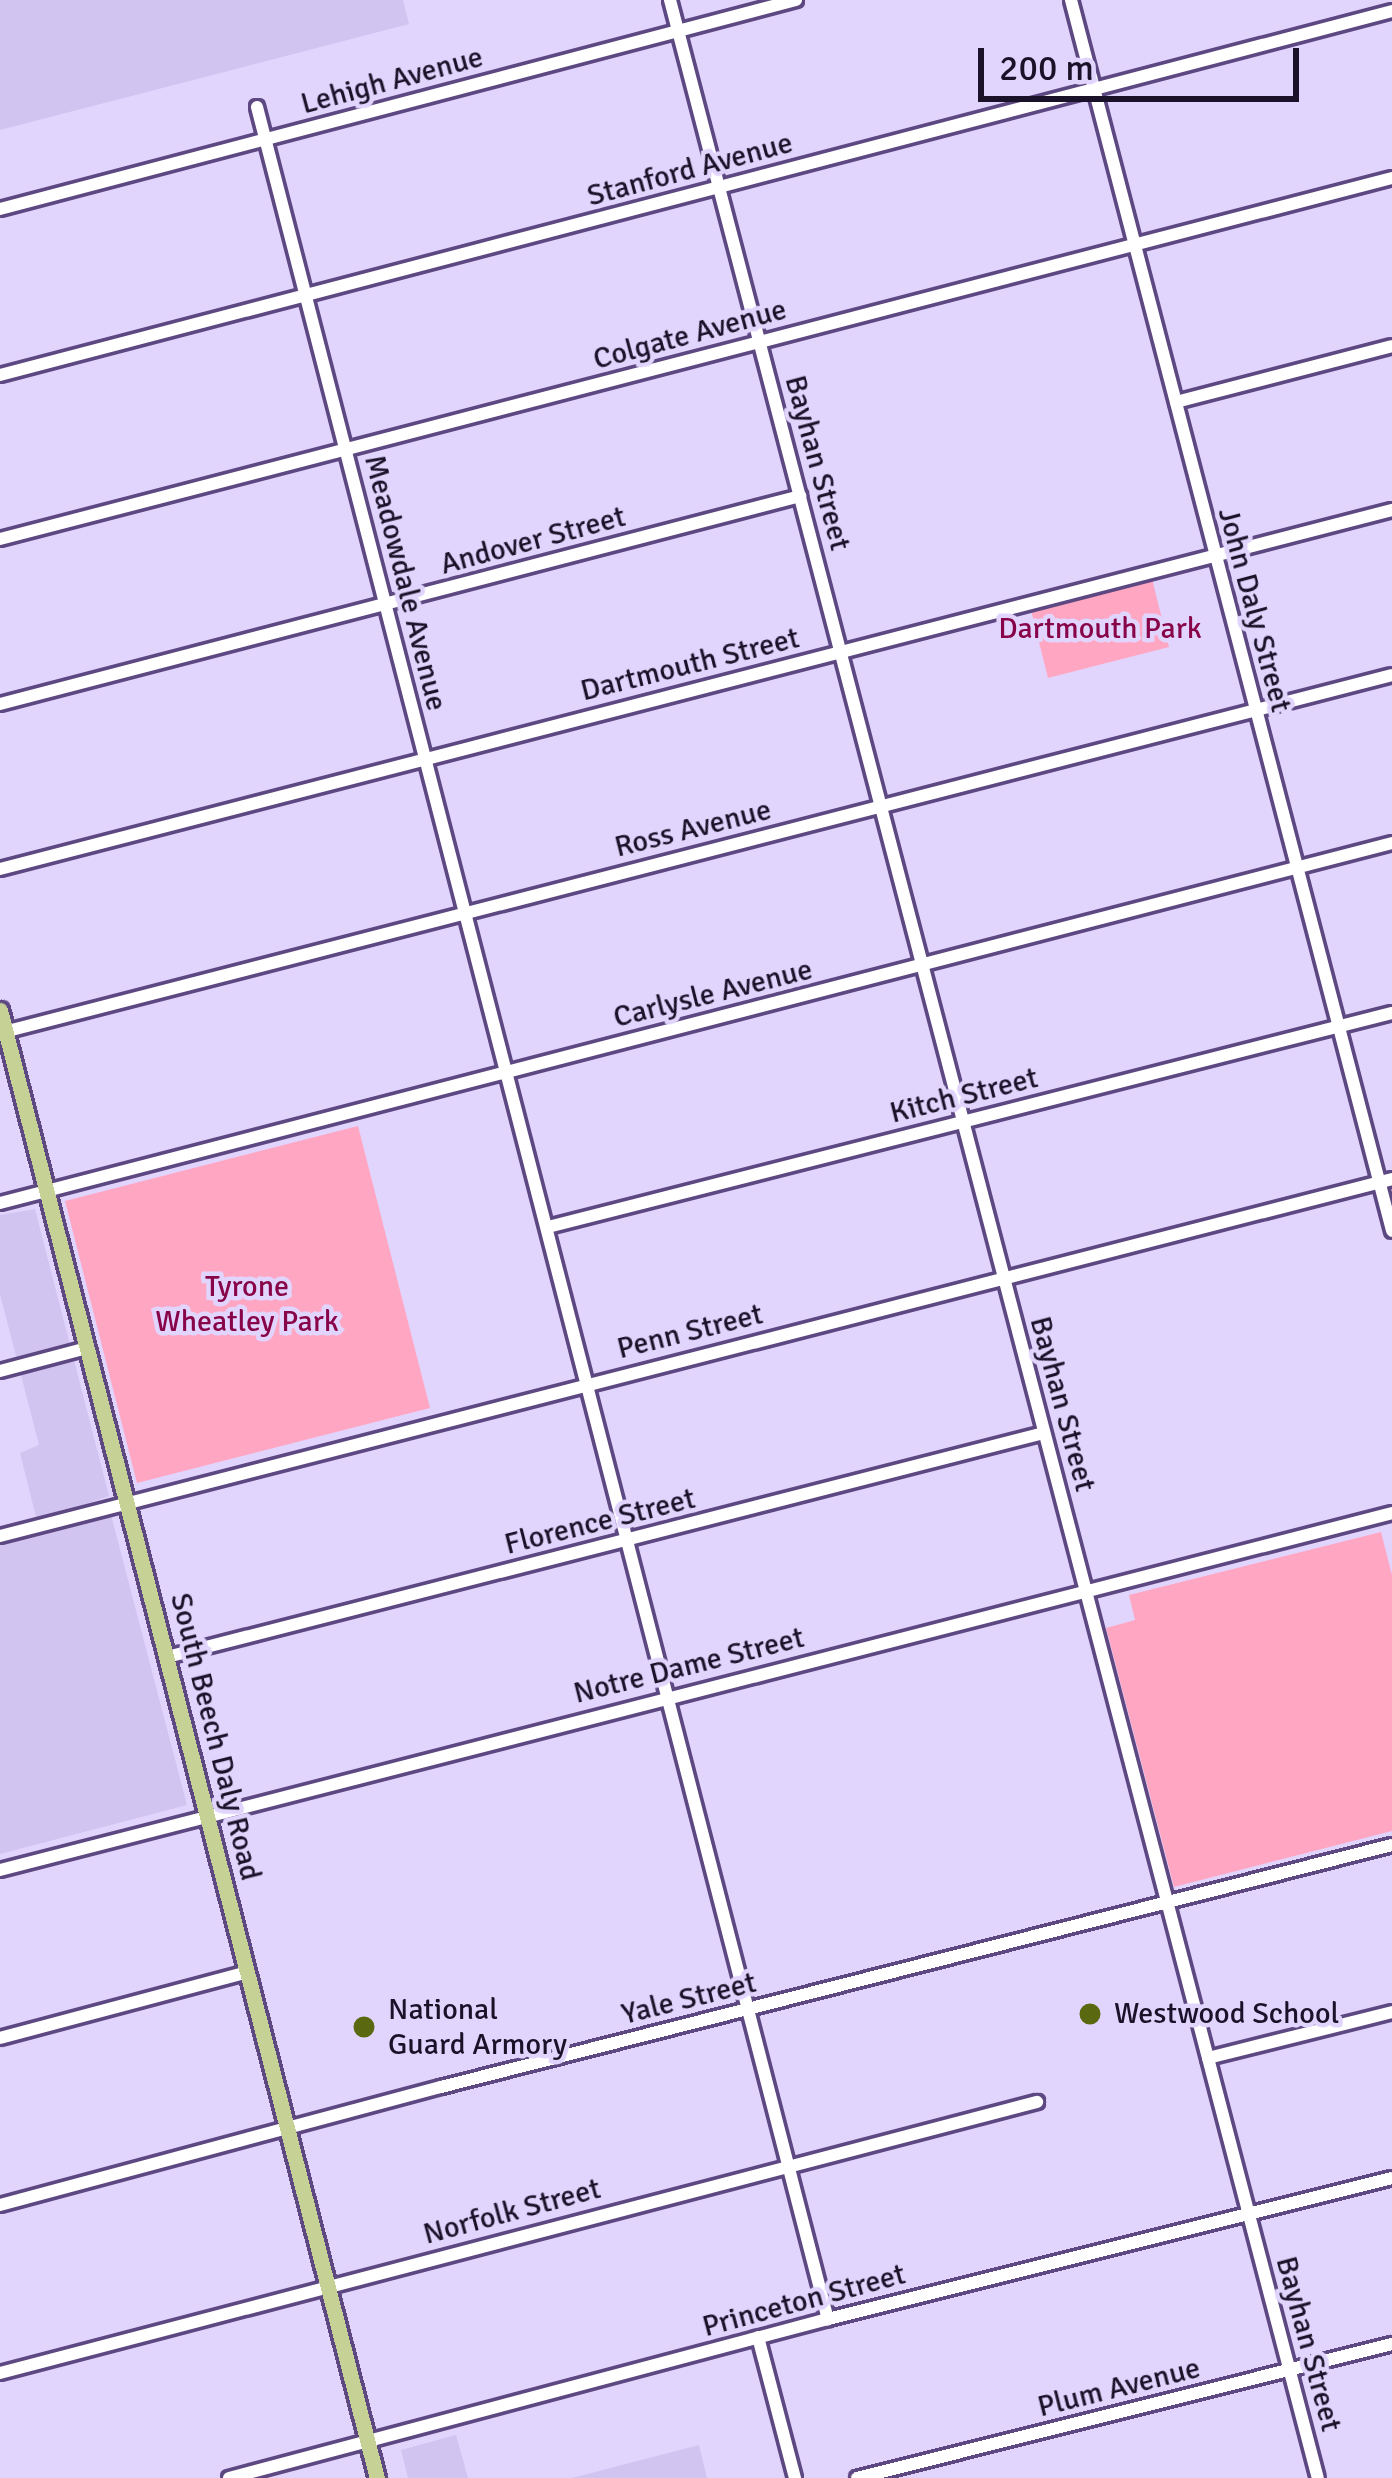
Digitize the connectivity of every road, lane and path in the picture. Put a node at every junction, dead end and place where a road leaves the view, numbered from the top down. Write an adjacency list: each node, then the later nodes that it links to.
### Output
1 (670, 0): 5 (street, Bayhan Street)
2 (796, 0): 5 (street, Lehigh Avenue)
3 (1071, 0): 6 (street, John Daly Street)
4 (1392, 11): 6 (street, Stanford Avenue)
5 (678, 31): 8 (street, Lehigh Avenue); 10 (street, Bayhan Street)
6 (1094, 88): 10 (street, Stanford Avenue); 12 (street, John Daly Street)
7 (257, 107): 8 (street, Meadowdale Avenue)
8 (265, 140): 11 (street, Lehigh Avenue); 13 (street, Meadowdale Avenue)
9 (1392, 178): 12 (street, Colgate Avenue)
10 (719, 187): 13 (street, Stanford Avenue); 14 (street, Bayhan Street)
11 (0, 209)
12 (1135, 244): 14 (street, Colgate Avenue); 17 (street, John Daly Street)
13 (305, 296): 16 (street, Stanford Avenue); 18 (street, Meadowdale Avenue)
14 (760, 342): 18 (street, Colgate Avenue); 19 (street, Bayhan Street)
15 (1392, 346): 17 (street)
16 (0, 375)
17 (1176, 402): 22 (street, John Daly Street)
18 (346, 449): 21 (street, Colgate Avenue); 23 (street, Meadowdale Avenue)
19 (800, 496): 23 (street, Andover Street); 24 (street, Bayhan Street)
20 (1392, 511): 22 (street, Dartmouth Street)
21 (0, 539)
22 (1216, 556): 24 (street, Dartmouth Street); 27 (street, John Daly Street)
23 (386, 605): 26 (street, Andover Street); 28 (street, Meadowdale Avenue)
24 (841, 651): 28 (street, Dartmouth Street); 29 (street, Bayhan Street)
25 (1392, 675): 27 (street, Ross Avenue)
26 (0, 704)
27 (1256, 710): 29 (street, Ross Avenue); 31 (street, John Daly Street)
28 (425, 758): 32 (street, Dartmouth Street); 33 (street, Meadowdale Avenue)
29 (881, 806): 33 (street, Ross Avenue); 34 (street, Bayhan Street)
30 (1392, 843): 31 (street, Carlysle Avenue)
31 (1297, 868): 34 (street, Carlysle Avenue); 37 (street, John Daly Street)
32 (0, 869)
33 (465, 913): 38 (street, Ross Avenue); 39 (street, Meadowdale Avenue)
34 (923, 964): 39 (street, Carlysle Avenue); 40 (street, Bayhan Street)
35 (0, 1010): 38 (main road, South Beech Daly Road)
36 (1392, 1013): 37 (street, Kitch Street)
37 (1338, 1026): 40 (street, Kitch Street); 41 (street, John Daly Street)
38 (3, 1032): 42 (main road, South Beech Daly Road)
39 (508, 1071): 42 (street, Carlysle Avenue); 44 (street, Meadowdale Avenue)
40 (963, 1120): 44 (street, Kitch Street); 46 (street, Bayhan Street)
41 (1386, 1180): 45 (street, John Daly Street); 46 (street, Penn Street)
42 (47, 1191): 43 (street, Carlysle Avenue); 47 (main road, South Beech Daly Road)
43 (0, 1203)
44 (548, 1227): 49 (street, Meadowdale Avenue)
45 (1392, 1231)
46 (1004, 1277): 49 (street, Penn Street); 50 (street, Bayhan Street)
47 (87, 1348): 48 (street); 51 (main road, South Beech Daly Road)
48 (0, 1371)
49 (589, 1383): 51 (street, Penn Street); 54 (street)
50 (1045, 1433): 54 (street, Florence Street); 55 (street, Bayhan Street)
51 (127, 1502): 53 (street, Penn Street); 56 (main road, South Beech Daly Road)
52 (1392, 1513): 55 (street, Notre Dame Street)
53 (0, 1536)
54 (628, 1539): 56 (street, Florence Street); 57 (street)
55 (1085, 1590): 57 (street, Notre Dame Street); 61 (street, Bayhan Street)
56 (167, 1657): 58 (main road, South Beech Daly Road)
57 (669, 1696): 58 (street, Notre Dame Street); 63 (street)
58 (207, 1814): 60 (street, Notre Dame Street); 62 (main road, South Beech Daly Road)
59 (1392, 1845): 61 (street, Yale Street)
60 (0, 1870)
61 (1167, 1902): 63 (street, Yale Street); 66 (street, Bayhan Street)
62 (248, 1972): 65 (street); 68 (main road, South Beech Daly Road)
63 (748, 2008): 68 (street, Yale Street); 69 (street)
64 (1392, 2012): 66 (street)
65 (0, 2038)
66 (1208, 2058): 72 (street, Bayhan Street)
67 (1037, 2102): 69 (street, Norfolk Street)
68 (288, 2128): 71 (street, Yale Street); 73 (main road, South Beech Daly Road)
69 (789, 2165): 73 (street, Norfolk Street); 74 (street)
70 (1392, 2178): 72 (street, Princeton Street)
71 (0, 2205)
72 (1249, 2214): 74 (street, Princeton Street); 77 (street, Bayhan Street)
73 (328, 2285): 78 (street, Norfolk Street); 79 (main road, South Beech Daly Road)
74 (828, 2319): 75 (street, Princeton Street)
75 (758, 2338): 79 (street, Princeton Street); 82 (street)
76 (1392, 2344): 77 (street, Plum Avenue)
77 (1289, 2369): 83 (street, Plum Avenue); 84 (street, Bayhan Street)
78 (0, 2373)
79 (367, 2440): 80 (street, Princeton Street); 81 (main road, South Beech Daly Road)
80 (230, 2478)
81 (377, 2478)
82 (795, 2478)
83 (857, 2478)
84 (1318, 2478)

